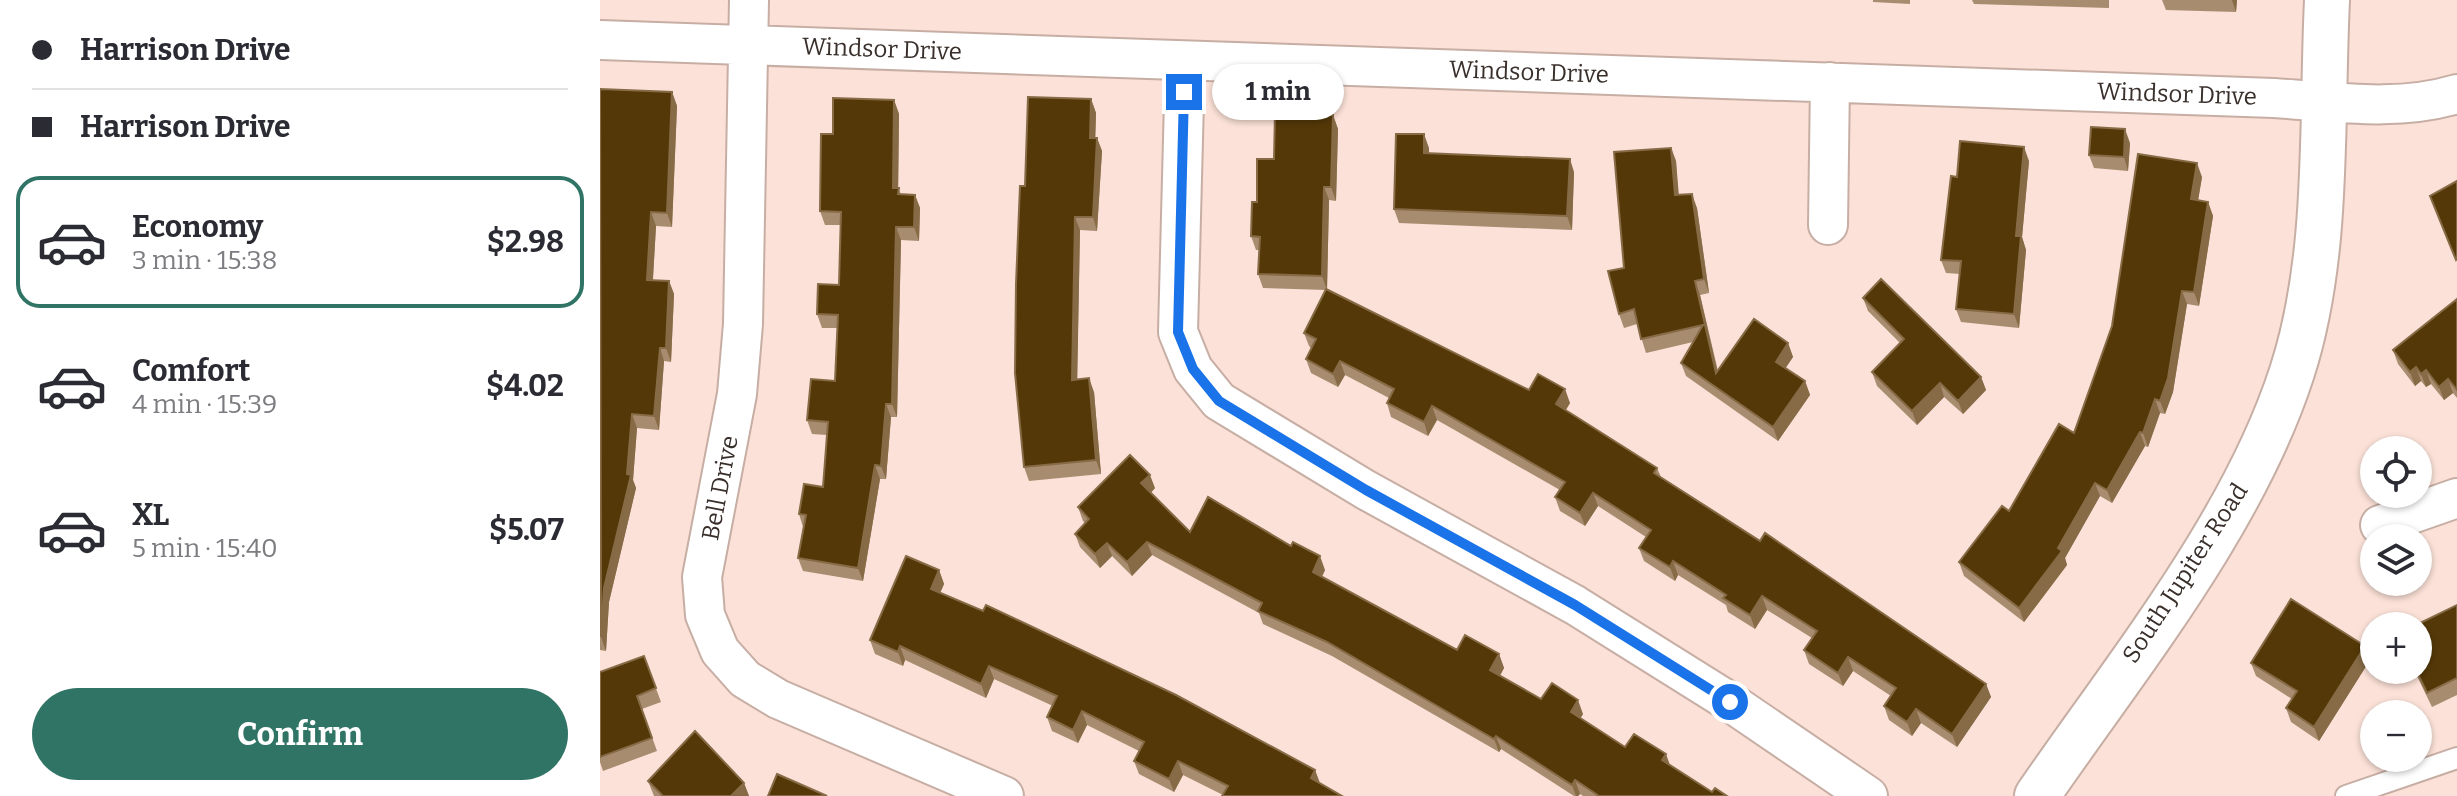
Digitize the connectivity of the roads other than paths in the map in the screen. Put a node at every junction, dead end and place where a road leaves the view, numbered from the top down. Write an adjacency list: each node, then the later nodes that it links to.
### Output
1 (749, 0): 4 (street, Bell Drive)
2 (2327, 0): 8 (street, South Jupiter Road)
3 (600, 40): 4 (street, Windsor Drive)
4 (747, 45): 5 (street, Windsor Drive); 13 (street, Bell Drive)
5 (1185, 62): 6 (street, Windsor Drive); 14 (street)
6 (1830, 82): 8 (street, Windsor Drive); 9 (street)
7 (2457, 94): 8 (street, Windsor Drive)
8 (2322, 101): 15 (street, South Jupiter Road)
9 (1828, 225)
10 (2457, 498): 11 (street)
11 (2383, 524)
12 (2457, 758): 16 (lane)
13 (1004, 796)
14 (1868, 796)
15 (2037, 796)
16 (2346, 796)

